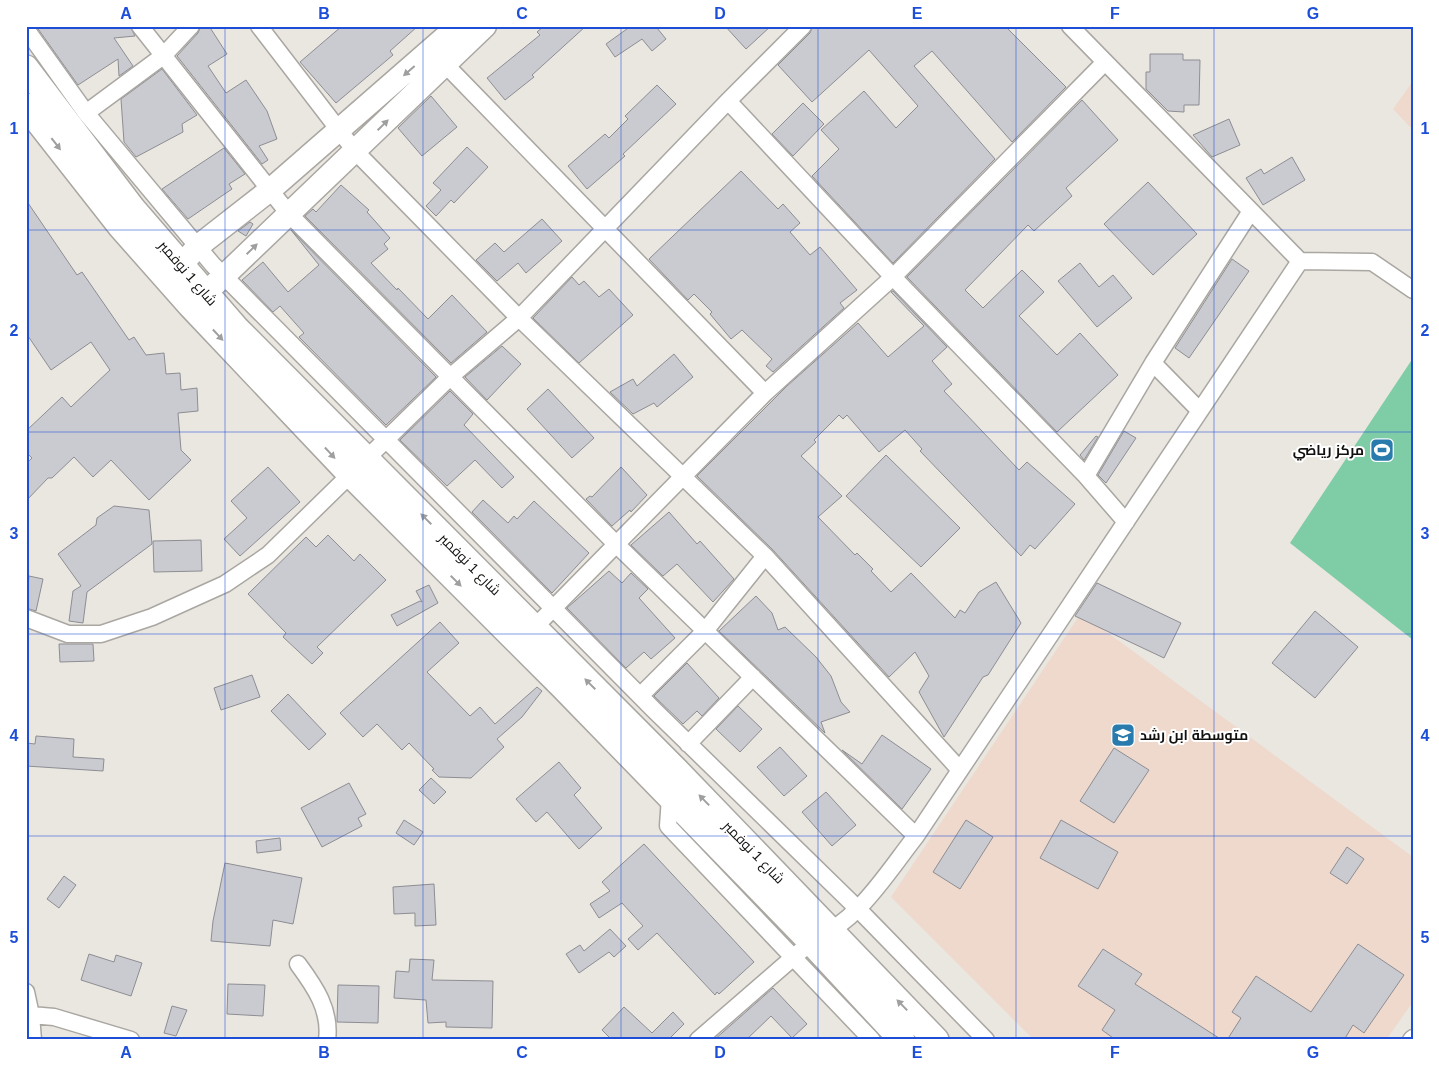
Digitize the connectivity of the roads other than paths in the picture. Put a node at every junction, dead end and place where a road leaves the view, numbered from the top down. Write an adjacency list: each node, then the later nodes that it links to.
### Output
1 (140, 26): 9 (street)
2 (191, 26): 9 (street)
3 (259, 26): 16 (street)
4 (458, 26): 10 (street)
5 (485, 26): 10 (street)
6 (803, 26): 13 (street)
7 (1070, 26): 11 (street)
8 (26, 29): 15 (street)
9 (162, 56): 15 (street); 18 (street)
10 (439, 58): 16 (street, one-way to 16); 17 (street, one-way to 10); 21 (street)
11 (1105, 62): 19 (street); 26 (street)
12 (26, 68): 24 (main road, شارع 1 نوفمبر)
13 (728, 102): 21 (street); 26 (street)
14 (26, 106): 24 (main road, شارع 1 نوفمبر, one-way to 24)
15 (86, 113): 22 (street)
16 (339, 130): 17 (street); 18 (street)
17 (355, 152): 20 (street); 29 (street)
18 (270, 190): 20 (street); 22 (street)
19 (1251, 210): 23 (street); 30 (street)
20 (289, 214): 25 (street, one-way to 20); 31 (street)
21 (605, 230): 29 (street); 32 (street)
22 (197, 247): 24 (street); 25 (street)
23 (1300, 261): 27 (street); 33 (street)
24 (175, 273): 28 (main road, شارع 1 نوفمبر)
25 (224, 276): 28 (street); 34 (street)
26 (893, 277): 32 (street); 36 (street)
27 (1413, 290)
28 (198, 299): 35 (main road, شارع 1 نوفمبر)
29 (519, 318): 31 (street); 37 (street)
30 (1153, 363): 33 (street); 36 (street)
31 (450, 377): 34 (street); 39 (street)
32 (765, 392): 37 (street)
33 (1200, 411): 38 (street)
34 (386, 440): 35 (street); 41 (street)
35 (358, 466): 42 (street); 44 (main road, شارع 1 نوفمبر)
36 (1086, 476): 38 (street)
37 (682, 478): 39 (street); 40 (street)
38 (1126, 522): 48 (street)
39 (616, 545): 41 (street); 43 (street)
40 (765, 556): 43 (street); 48 (street)
41 (554, 609): 44 (street); 46 (street)
42 (26, 618)
43 (705, 631): 45 (street); 46 (street)
44 (526, 636): 51 (main road, شارع 1 نوفمبر, one-way to 44); 51 (main road, شارع 1 نوفمبر)
45 (753, 677): 47 (street); 49 (street)
46 (640, 696): 47 (street)
47 (688, 744): 50 (street)
48 (960, 770): 49 (street)
49 (916, 836): 50 (street)
50 (859, 910): 51 (street); 62 (street)
51 (812, 943): 58 (street); 59 (street); 60 (main road, شارع 1 نوفمبر); 61 (main road, شارع 1 نوفمبر, one-way to 51)
52 (298, 964): 57 (street)
53 (26, 992): 54 (street)
54 (31, 1015): 55 (street); 56 (street)
55 (33, 1040)
56 (131, 1040)
57 (327, 1040)
58 (698, 1040)
59 (872, 1040)
60 (902, 1040)
61 (936, 1040)
62 (986, 1040)

